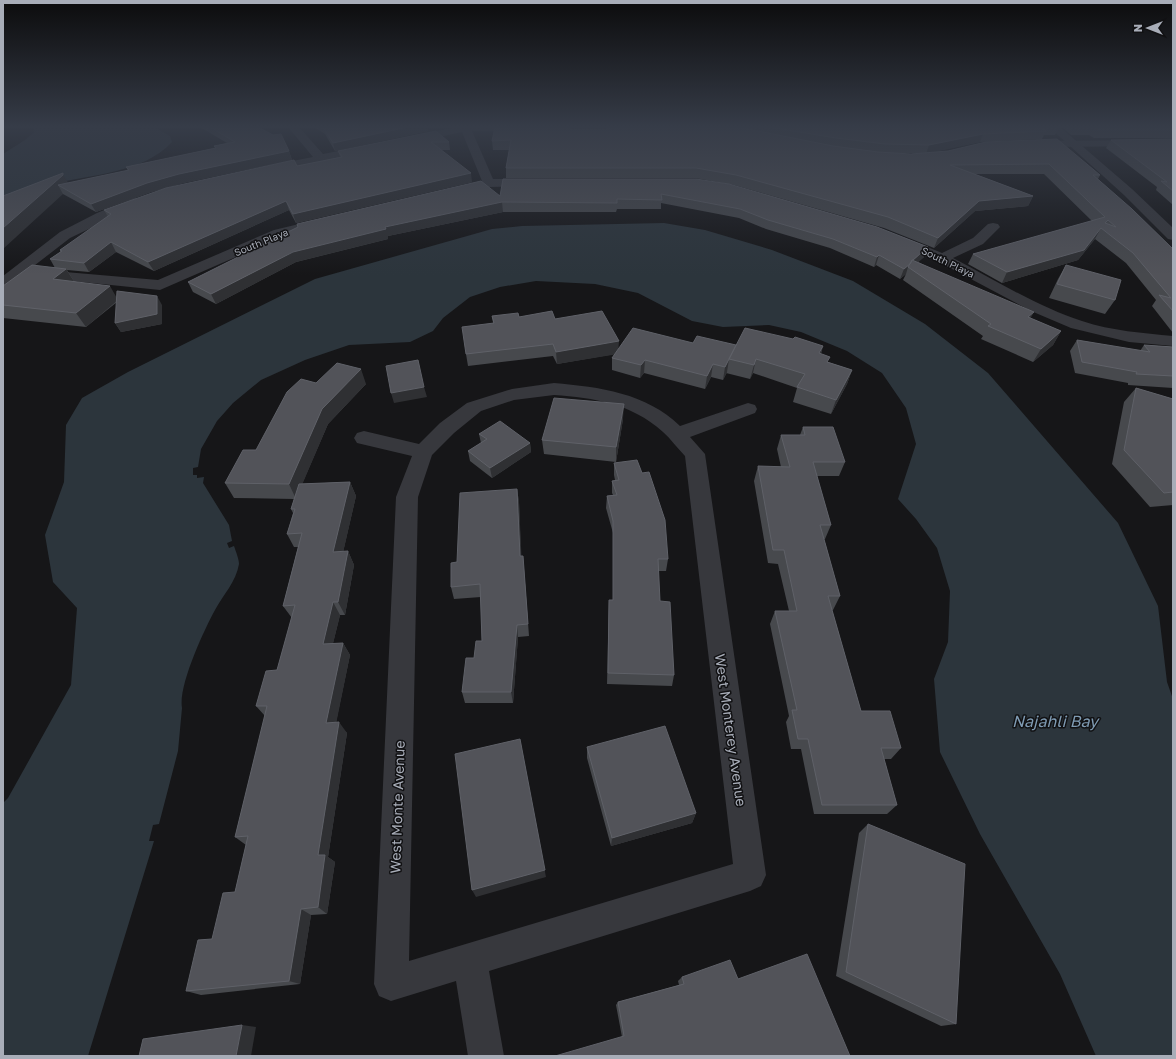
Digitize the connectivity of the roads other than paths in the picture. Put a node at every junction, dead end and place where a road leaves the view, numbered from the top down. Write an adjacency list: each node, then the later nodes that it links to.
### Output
1 (486, 176): 3 (street)
2 (1110, 176): 12 (street)
3 (489, 183): 4 (street); 5 (street)
4 (547, 183)
5 (444, 194)
6 (148, 198): 9 (street)
7 (331, 220): 14 (street, South Playa)
8 (62, 224): 9 (street)
9 (80, 227): 14 (street)
10 (993, 227): 13 (street)
11 (886, 235): 13 (street, South Playa)
12 (1173, 236)
13 (942, 258): 16 (street, South Playa)
14 (19, 271): 15 (street)
15 (3, 284)
16 (1173, 340)
17 (554, 390): 19 (street, West Monterey Avenue); 21 (street, West Monte Avenue)
18 (748, 409): 19 (street)
19 (676, 435): 22 (street, West Monterey Avenue)
20 (364, 438): 21 (street)
21 (423, 452): 22 (street, West Monte Avenue)
22 (470, 960): 23 (street)
23 (486, 1056)

